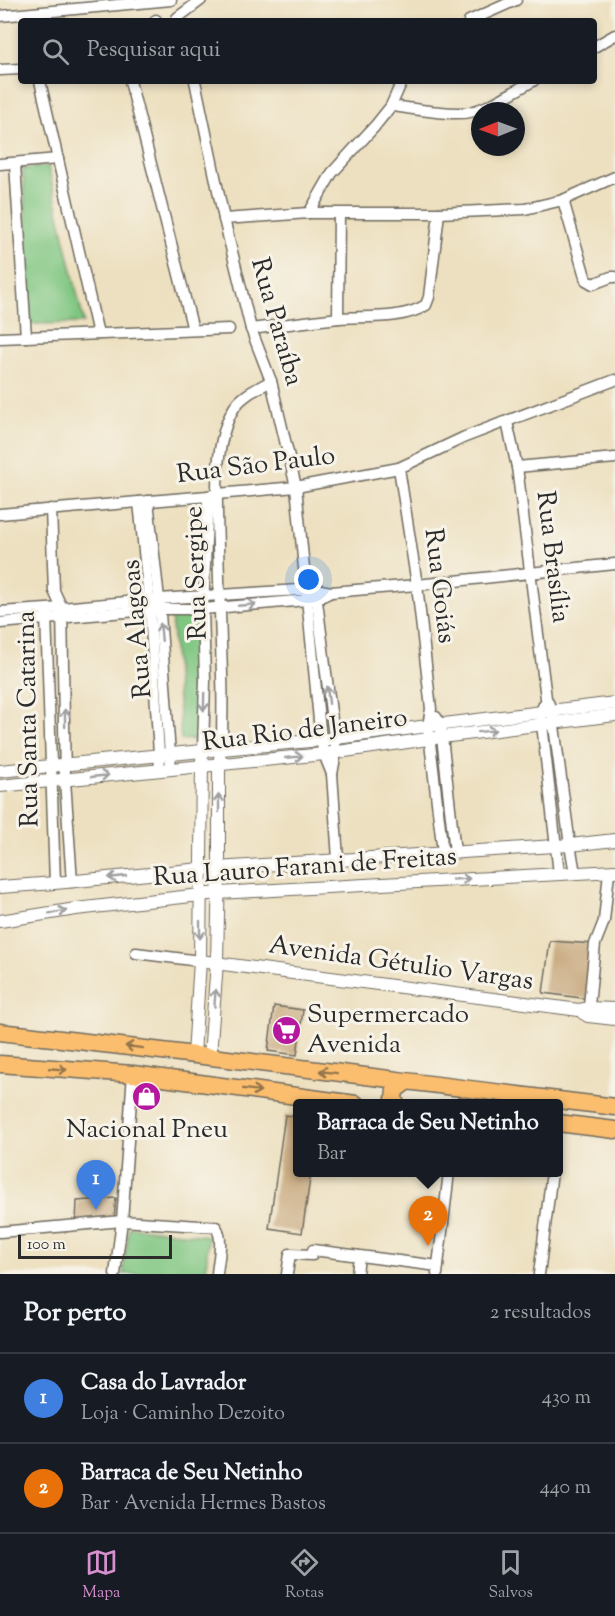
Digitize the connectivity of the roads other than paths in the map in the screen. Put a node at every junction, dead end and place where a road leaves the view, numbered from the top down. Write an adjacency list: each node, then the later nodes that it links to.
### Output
1 (171, 0): 4 (street); 5 (street)
2 (201, 0): 6 (street)
3 (516, 0): 7 (street)
4 (0, 16)
5 (178, 18)
6 (179, 18)
7 (476, 18)
8 (615, 35): 9 (street)
9 (597, 45)
10 (18, 69): 11 (street)
11 (0, 70)
12 (41, 84): 18 (street)
13 (131, 84): 31 (street)
14 (196, 84): 26 (street, Rua Paraíba)
15 (401, 84): 17 (street)
16 (527, 84): 17 (street)
17 (391, 106): 23 (street)
18 (58, 159): 20 (street); 32 (street)
19 (0, 164): 20 (street)
20 (15, 164): 33 (street)
21 (615, 177): 22 (street)
22 (562, 200): 24 (street); 27 (street)
23 (309, 213): 25 (street); 26 (street)
24 (439, 213): 25 (street); 28 (street)
25 (339, 214): 28 (street)
26 (224, 219): 30 (street, Rua Paraíba)
27 (615, 277)
28 (338, 318): 30 (street)
29 (229, 329): 31 (street)
30 (251, 329): 36 (street, Rua Paraíba)
31 (193, 330): 32 (street)
32 (98, 334): 33 (street)
33 (26, 337): 34 (street)
34 (0, 338)
35 (615, 380): 37 (street, Rua São Paulo)
36 (271, 381): 41 (street, Rua Paraíba); 42 (street, Rua Sergipe)
37 (507, 422): 39 (street, Rua Brasília); 40 (street, Rua São Paulo)
38 (615, 458): 39 (street)
39 (518, 467): 47 (street, Rua Brasília)
40 (399, 468): 41 (street, Rua São Paulo); 48 (street, Rua Goiás)
41 (296, 487): 42 (street, Rua São Paulo); 51 (street, Rua Paraíba)
42 (212, 495): 43 (street, Rua São Paulo); 50 (street, Rua Sergipe); 52 (street, Rua Sergipe)
43 (144, 501): 44 (street, Rua São Paulo); 53 (street, Rua Alagoas)
44 (51, 509): 45 (street, Rua São Paulo); 49 (street, Rua Santa Catarina)
45 (0, 514)
46 (615, 564): 47 (street)
47 (531, 572): 48 (street); 66 (street, Rua Brasília)
48 (417, 585): 51 (street); 67 (street, Rua Goiás)
49 (54, 591): 57 (street, Rua Santa Catarina); 58 (street, Rua Santa Catarina)
50 (219, 595): 51 (street); 52 (street); 54 (street, Rua Sergipe)
51 (311, 595): 54 (street, one-way to 51); 68 (street)
52 (203, 596): 53 (street); 55 (street, Rua Sergipe)
53 (154, 604): 55 (street); 57 (street); 72 (street, Rua Alagoas)
54 (219, 608): 55 (street); 62 (street, Rua Sergipe)
55 (203, 609): 63 (street, Rua Sergipe)
56 (0, 612): 58 (street)
57 (62, 613): 58 (street); 61 (street, Rua Santa Catarina)
58 (46, 614): 59 (street); 60 (street, Rua Santa Catarina)
59 (0, 623)
60 (49, 666): 61 (street); 74 (street, Rua Santa Catarina)
61 (64, 666): 73 (street, Rua Santa Catarina, one-way to 61)
62 (223, 679): 63 (street); 69 (street, Rua Sergipe)
63 (205, 680): 70 (street, Rua Sergipe, one-way to 70)
64 (615, 703): 66 (street, Rua Rio de Janeiro)
65 (615, 715): 66 (street, Rua Rio de Janeiro)
66 (547, 718): 67 (street, Rua Rio de Janeiro); 85 (street, Rua Brasília); 86 (street, Rua Brasília)
67 (435, 731): 68 (street, Rua Rio de Janeiro); 71 (street, Rua Rio de Janeiro); 87 (street, Rua Goiás)
68 (328, 740): 69 (street, Rua Rio de Janeiro); 71 (street)
69 (222, 748): 70 (street, Rua Rio de Janeiro); 75 (street)
70 (203, 751): 72 (street, Rua Rio de Janeiro); 76 (street)
71 (330, 753): 75 (street, Rua Rio de Janeiro, one-way to 71); 88 (street)
72 (165, 754): 73 (street, Rua Rio de Janeiro); 77 (street, Rua Alagoas)
73 (65, 764): 74 (street, Rua Rio de Janeiro); 79 (street, Rua Santa Catarina)
74 (50, 765): 78 (street, Rua Rio de Janeiro); 80 (street, Rua Santa Catarina)
75 (219, 765): 76 (street, Rua Rio de Janeiro); 89 (street, one-way to 75)
76 (201, 766): 77 (street, Rua Rio de Janeiro); 90 (street)
77 (166, 769): 79 (street, Rua Rio de Janeiro, one-way to 77)
78 (0, 771)
79 (66, 780): 80 (street, Rua Rio de Janeiro); 82 (street, Rua Santa Catarina)
80 (51, 781): 81 (street, Rua Rio de Janeiro); 83 (street, Rua Santa Catarina)
81 (0, 786)
82 (69, 834): 83 (street); 94 (street, Rua Santa Catarina)
83 (53, 835): 95 (street, Rua Santa Catarina)
84 (615, 840): 86 (street, Rua Lauro Farani de Freitas)
85 (556, 845): 86 (street, Rua Lauro Farani de Freitas); 87 (street, Rua Lauro Farani de Freitas); 93 (street, Rua Brasília)
86 (570, 845): 92 (street, Rua Brasília)
87 (449, 852): 88 (street, Rua Lauro Farani de Freitas)
88 (338, 859): 89 (street, Rua Lauro Farani de Freitas)
89 (219, 868): 90 (street, Rua Lauro Farani de Freitas); 97 (street)
90 (201, 869): 94 (street, Rua Lauro Farani de Freitas, one-way to 94); 98 (street)
91 (612, 872): 92 (street, Rua Lauro Farani de Freitas); 100 (street)
92 (575, 873): 93 (street, Rua Lauro Farani de Freitas)
93 (559, 874): 97 (street, Rua Lauro Farani de Freitas, one-way to 93)
94 (72, 882): 95 (street, Rua Lauro Farani de Freitas)
95 (55, 883): 96 (street, Rua Lauro Farani de Freitas)
96 (0, 887)
97 (218, 893): 98 (street, Rua Lauro Farani de Freitas); 103 (street)
98 (200, 895): 99 (street, Rua Lauro Farani de Freitas, one-way to 98); 102 (street, one-way to 102)
99 (0, 921)
100 (609, 921): 105 (street)
101 (136, 953): 102 (street)
102 (200, 961): 103 (street, Avenida Gétulio Vargas); 108 (street)
103 (217, 962): 105 (street, Avenida Gétulio Vargas); 108 (street, one-way to 103)
104 (615, 1009): 105 (street, Avenida Gétulio Vargas)
105 (585, 1012): 106 (street, Avenida Gétulio Vargas)
106 (615, 1019)
107 (0, 1032): 108 (main road, one-way to 107)
108 (202, 1056): 111 (main road, one-way to 108)
109 (0, 1064): 110 (main road, one-way to 110)
110 (133, 1074): 113 (main road, one-way to 113); 123 (street)
111 (357, 1076): 112 (main road); 114 (main road)
112 (406, 1082): 115 (main road); 116 (main road)
113 (324, 1099)
114 (358, 1099)
115 (395, 1099)
116 (548, 1099)
117 (563, 1101): 118 (main road)
118 (615, 1107)
119 (563, 1124): 120 (main road)
120 (615, 1130)
121 (449, 1177): 126 (street)
122 (551, 1177): 131 (street)
123 (122, 1221): 124 (street); 127 (street); 128 (street)
124 (0, 1233)
125 (359, 1256): 126 (street); 129 (street); 130 (street)
126 (438, 1270)
127 (115, 1274)
128 (217, 1274)
129 (287, 1274)
130 (357, 1274)
131 (539, 1274)

